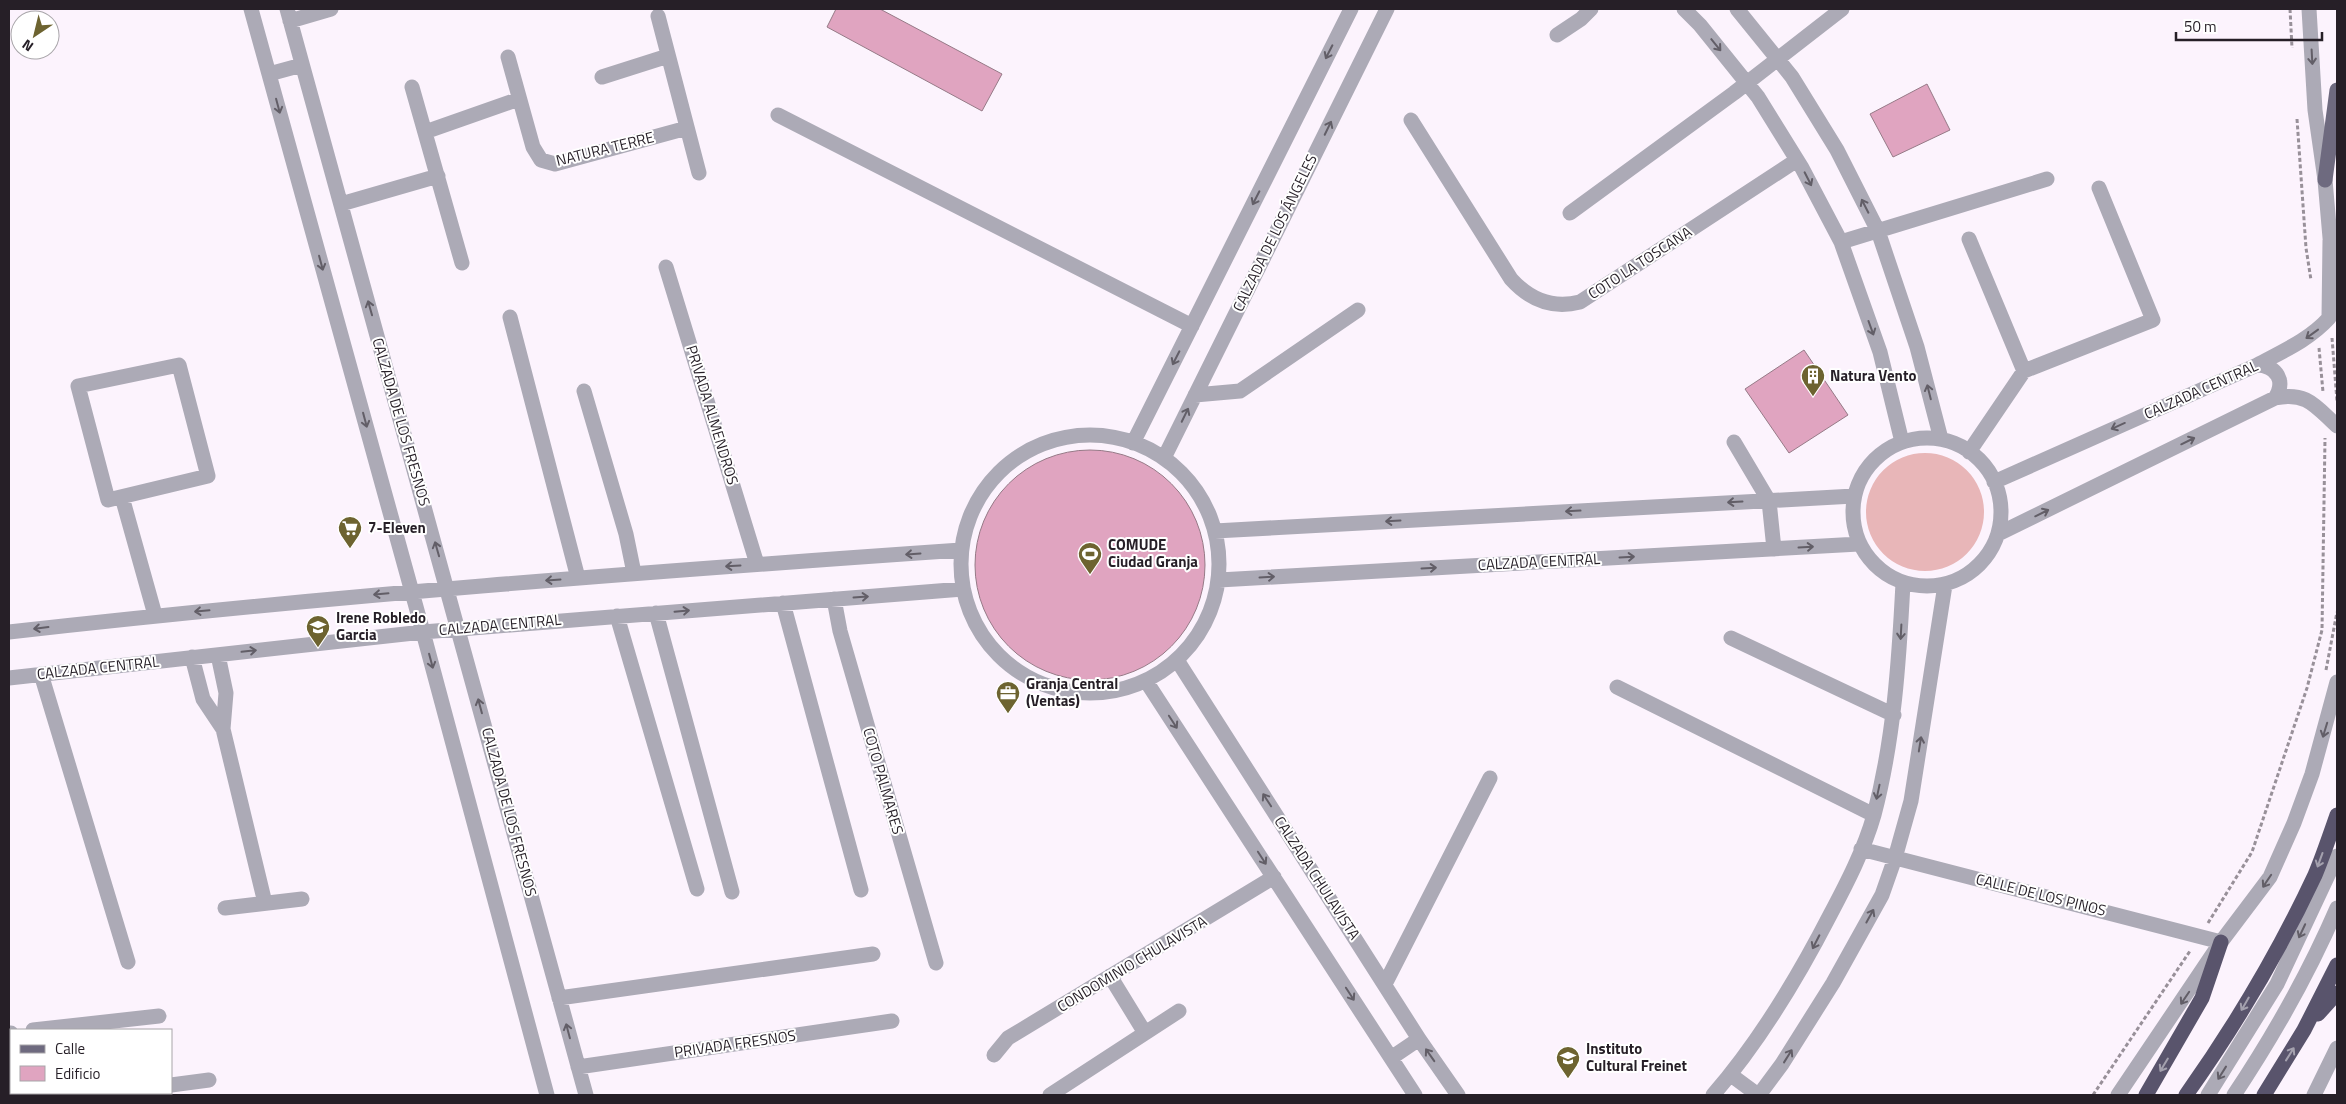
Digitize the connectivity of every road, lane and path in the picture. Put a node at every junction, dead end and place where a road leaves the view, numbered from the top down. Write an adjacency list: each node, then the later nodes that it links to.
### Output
1 (251, 9): 19 (street)
2 (331, 9): 11 (street)
3 (1351, 9): 48 (street, one-way to 48)
4 (1387, 9): 53 (street, CALZADA DE LOS ÁNGELES, one-way to 4)
5 (1591, 9): 13 (street)
6 (1684, 9): 21 (street, one-way to 21)
7 (1737, 9): 17 (street)
8 (1842, 9): 17 (street)
9 (2290, 9): 14 (path)
10 (2309, 9): 34 (street, one-way to 34)
11 (289, 15): 18 (street, CALZADA DE LOS FRESNOS)
12 (658, 16): 15 (street)
13 (1557, 35)
14 (2292, 52)
15 (668, 56): 20 (street); 28 (street)
16 (508, 57): 24 (street, NATURA TERRE)
17 (1778, 60): 21 (street); 38 (street, one-way to 17)
18 (302, 65): 19 (street); 36 (street, CALZADA DE LOS FRESNOS)
19 (269, 74): 80 (street, one-way to 80)
20 (602, 77)
21 (1747, 83): 30 (street); 37 (street)
22 (412, 88): 29 (street)
23 (2337, 90): 34 (main road)
24 (519, 99): 28 (street, NATURA TERRE); 29 (street)
25 (2297, 111): 45 (path)
26 (778, 115): 48 (street)
27 (1411, 120): 30 (street, COTO LA TOSCANA)
28 (687, 128): 31 (street)
29 (425, 132): 32 (street)
30 (1797, 160): 41 (street, one-way to 41)
31 (699, 173)
32 (438, 176): 36 (street); 42 (street)
33 (2046, 178): 38 (street)
34 (2325, 180): 40 (street)
35 (2099, 188): 51 (street)
36 (341, 204): 78 (street, CALZADA DE LOS FRESNOS, one-way to 36)
37 (1570, 213)
38 (1878, 231): 41 (street); 57 (street, one-way to 38)
39 (1970, 239): 51 (street)
40 (2330, 240): 44 (street); 49 (street, CALZADA CENTRAL)
41 (1841, 242): 59 (street, one-way to 59)
42 (462, 263)
43 (666, 267): 72 (street, PRIVADA ALMENDROS)
44 (2337, 283)
45 (2312, 284)
46 (1358, 310): 53 (street)
47 (510, 317): 74 (street)
48 (1192, 326): 60 (street, one-way to 60)
49 (2318, 330): 50 (street, CALZADA CENTRAL, one-way to 50); 55 (path)
50 (2257, 365): 54 (street); 63 (street, CALZADA CENTRAL, one-way to 63)
51 (2024, 371): 61 (street)
52 (584, 391): 73 (street)
53 (1196, 395): 62 (street, CALZADA DE LOS ÁNGELES, one-way to 53)
54 (2275, 398): 55 (street); 68 (street, one-way to 54)
55 (2325, 415): 56 (street); 115 (path)
56 (2337, 426)
57 (1941, 439): 59 (street); 61 (street)
58 (1734, 442): 66 (street)
59 (1902, 442): 64 (street)
60 (1133, 443): 62 (street); 71 (street)
61 (1969, 452): 63 (street)
62 (1164, 458): 67 (street)
63 (1994, 482): 68 (street)
64 (1854, 496): 66 (street); 69 (street)
65 (122, 497): 65 (street); 85 (street)
66 (1769, 501): 67 (street, one-way to 67); 70 (street)
67 (1215, 531): 75 (street)
68 (1998, 534): 77 (street)
69 (1860, 544): 70 (street, CALZADA CENTRAL, one-way to 69); 76 (street)
70 (1774, 549): 75 (street, CALZADA CENTRAL, one-way to 70)
71 (961, 550): 72 (street, one-way to 72); 79 (street)
72 (757, 564): 73 (street, one-way to 73)
73 (634, 573): 74 (street)
74 (578, 578): 78 (street, one-way to 78)
75 (1218, 580): 93 (street)
76 (1904, 583): 77 (street); 99 (street, one-way to 99)
77 (1945, 585): 106 (street, one-way to 77)
78 (447, 588): 80 (street); 87 (street, CALZADA DE LOS FRESNOS)
79 (963, 589): 81 (street, CALZADA CENTRAL, one-way to 79); 97 (street)
80 (412, 591): 85 (street, one-way to 85); 89 (street)
81 (834, 599): 82 (street, CALZADA CENTRAL); 119 (street, COTO PALMARES)
82 (783, 603): 84 (street, CALZADA CENTRAL, one-way to 82); 109 (street)
83 (2337, 612): 96 (path)
84 (656, 613): 86 (street, CALZADA CENTRAL); 110 (street)
85 (155, 615): 88 (street, one-way to 88)
86 (617, 616): 87 (street, CALZADA CENTRAL); 108 (street)
87 (459, 629): 89 (street, CALZADA CENTRAL); 124 (street, CALZADA DE LOS FRESNOS, one-way to 87)
88 (9, 632)
89 (423, 632): 91 (street, CALZADA CENTRAL, one-way to 89); 139 (street, one-way to 139)
90 (1731, 638): 99 (street)
91 (218, 655): 92 (street, CALZADA CENTRAL); 100 (street)
92 (192, 657): 94 (street, CALZADA CENTRAL); 100 (street)
93 (1177, 660): 97 (street); 122 (street, CALZADA CHULAVISTA, one-way to 93)
94 (41, 674): 95 (street, CALZADA CENTRAL); 118 (street)
95 (9, 678)
96 (2331, 680): 116 (street, one-way to 116)
97 (1146, 681): 107 (street, one-way to 107)
98 (1617, 687): 102 (street)
99 (1894, 715): 102 (street, one-way to 102)
100 (223, 729): 112 (street)
101 (1490, 778): 122 (street)
102 (1874, 815): 104 (street)
103 (2337, 815): 149 (highway, one-way to 149)
104 (1861, 849): 106 (street, CALLE DE LOS PINOS); 136 (street, one-way to 136)
105 (2337, 856): 150 (street, one-way to 150)
106 (1895, 858): 115 (street, CALLE DE LOS PINOS); 145 (street, one-way to 106)
107 (1274, 877): 121 (street, CONDOMINIO CHULAVISTA); 134 (street, one-way to 134)
108 (697, 889)
109 (861, 890)
110 (732, 892)
111 (302, 899): 112 (street)
112 (265, 903): 113 (street)
113 (225, 908)
114 (2337, 908): 151 (street)
115 (2200, 936): 116 (street, CALLE DE LOS PINOS); 146 (path)
116 (2221, 942): 147 (street, one-way to 147); 148 (highway, one-way to 148)
117 (873, 954): 124 (street)
118 (128, 962)
119 (936, 963)
120 (2337, 965): 129 (highway)
121 (1110, 976): 130 (street); 133 (street, CONDOMINIO CHULAVISTA)
122 (1385, 984): 131 (street, CALZADA CHULAVISTA)
123 (2337, 994): 129 (highway)
124 (559, 998): 135 (street, CALZADA DE LOS FRESNOS, one-way to 124)
125 (1179, 1011): 130 (street)
126 (160, 1016): 128 (street)
127 (892, 1021): 135 (street, PRIVADA FRESNOS)
128 (42, 1029)
129 (2304, 1030): 152 (highway, one-way to 129)
130 (1144, 1033): 141 (street)
131 (1419, 1039): 134 (street); 143 (street, CALZADA CHULAVISTA, one-way to 131)
132 (2337, 1048): 153 (street)
133 (994, 1055)
134 (1391, 1058): 142 (street)
135 (578, 1066): 140 (street, CALZADA DE LOS FRESNOS)
136 (1731, 1075): 144 (street); 145 (street)
137 (209, 1080): 138 (street)
138 (172, 1085)
139 (547, 1095)
140 (586, 1095)
141 (1050, 1095)
142 (1416, 1095)
143 (1458, 1095)
144 (1713, 1095)
145 (1759, 1095)
146 (2093, 1095)
147 (2118, 1095)
148 (2146, 1095)
149 (2186, 1095)
150 (2208, 1095)
151 (2234, 1095)
152 (2264, 1095)
153 (2314, 1095)

